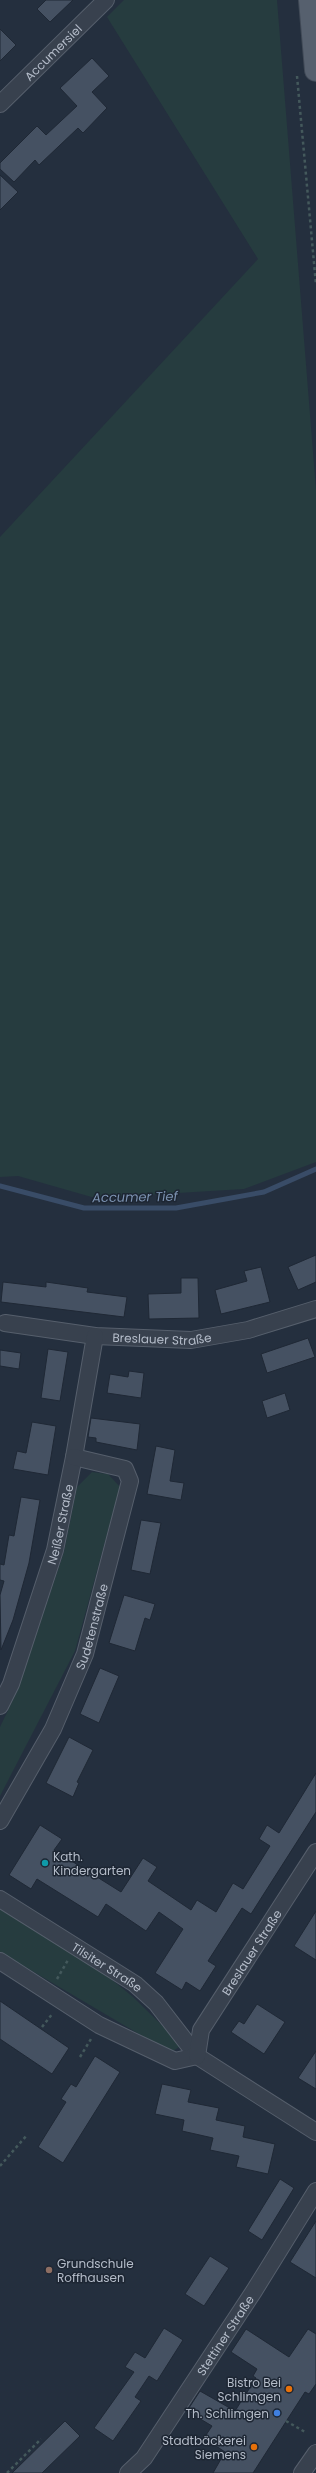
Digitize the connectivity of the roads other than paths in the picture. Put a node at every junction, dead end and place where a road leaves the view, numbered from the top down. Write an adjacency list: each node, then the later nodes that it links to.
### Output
1 (106, 0): 4 (street, Accumersiel)
2 (310, 0): 3 (main road)
3 (306, 70)
4 (0, 104)
5 (316, 1309): 7 (street, Breslauer Straße)
6 (5, 1323): 7 (street, Breslauer Straße)
7 (95, 1336): 8 (street, Neißer Straße)
8 (74, 1457): 9 (street, Neißer Straße); 10 (street, Sudetenstraße)
9 (0, 1706)
10 (0, 1821)
11 (316, 1852): 14 (street, Breslauer Straße)
12 (0, 1899): 14 (street, Tilsiter Straße)
13 (0, 1961): 14 (street)
14 (197, 2056): 15 (street, Tilsiter Straße)
15 (316, 2132)
16 (316, 2191): 18 (street, Stettiner Straße)
17 (316, 2453): 19 (street)
18 (128, 2473)
19 (302, 2473)

